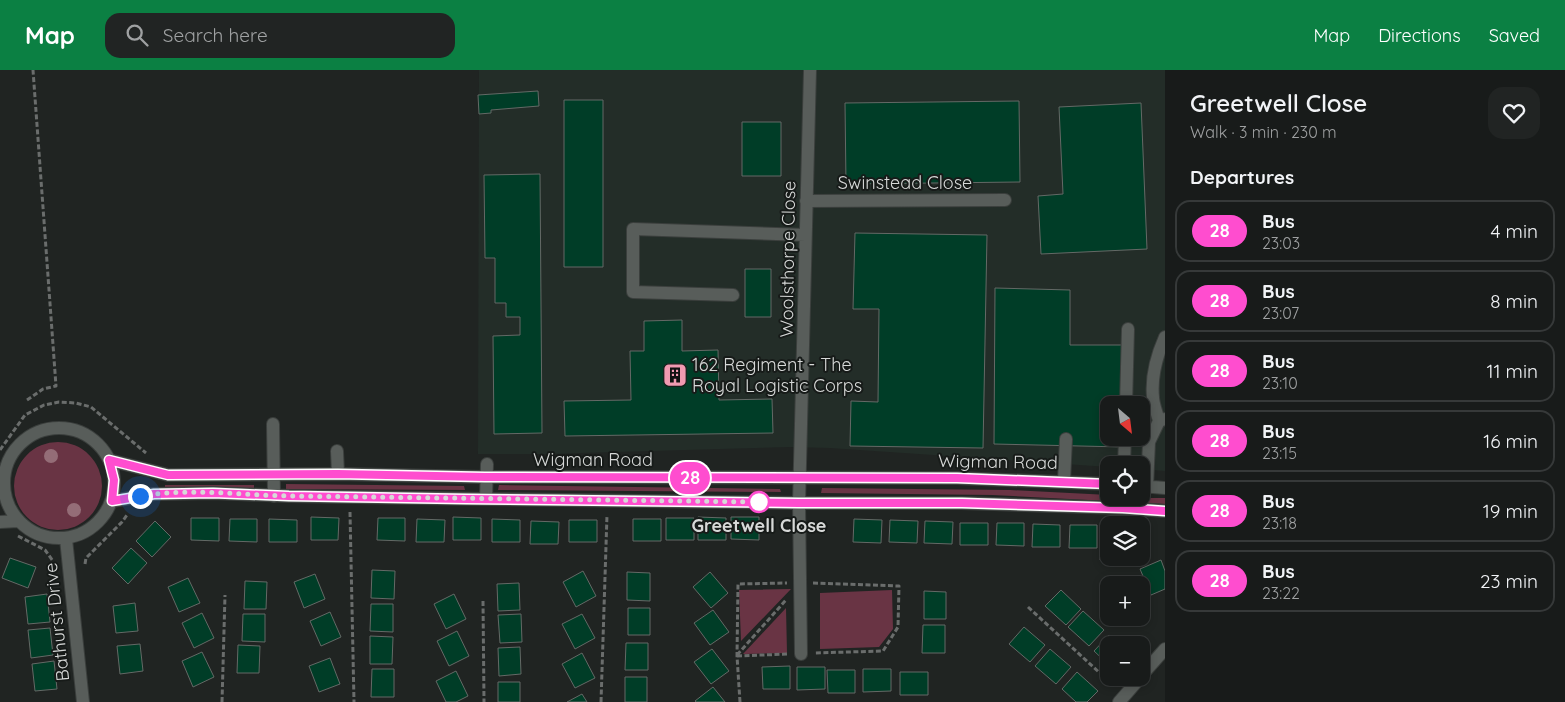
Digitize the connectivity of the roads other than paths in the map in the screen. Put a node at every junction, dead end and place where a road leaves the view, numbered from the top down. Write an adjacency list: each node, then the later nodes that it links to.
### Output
1 (810, 70): 3 (street, Woolsthorpe Close)
2 (1005, 200): 3 (street, Swinstead Close)
3 (806, 201): 4 (street, Woolsthorpe Close)
4 (805, 235): 5 (street); 19 (street, Woolsthorpe Close)
5 (733, 296)
6 (1128, 329): 8 (street)
7 (1165, 337): 9 (street)
8 (1126, 396)
9 (1162, 420): 13 (street)
10 (274, 424): 17 (street)
11 (1066, 439): 20 (street)
12 (337, 451): 16 (street)
13 (1147, 456)
14 (109, 460): 17 (street, Wigman Road); 22 (street); 27 (street)
15 (487, 464): 18 (street)
16 (338, 474): 17 (street, Wigman Road); 18 (street, Wigman Road)
17 (274, 475): 25 (street)
18 (485, 477): 19 (street, Wigman Road); 26 (street)
19 (800, 478): 20 (street, Wigman Road); 28 (street)
20 (1064, 482): 21 (street, Wigman Road)
21 (1100, 484)
22 (2, 486): 30 (street)
23 (1150, 487): 24 (street)
24 (1165, 488)
25 (274, 496): 26 (street); 27 (street)
26 (486, 499): 28 (street)
27 (112, 501): 32 (street)
28 (799, 503): 29 (street); 34 (street)
29 (1165, 511)
30 (18, 521): 31 (street); 32 (street)
31 (0, 522)
32 (66, 539): 38 (street, Bathurst Drive)
33 (1165, 649): 35 (street)
34 (801, 654)
35 (1150, 666)
36 (1133, 686): 37 (street)
37 (1122, 699)
38 (83, 702)

